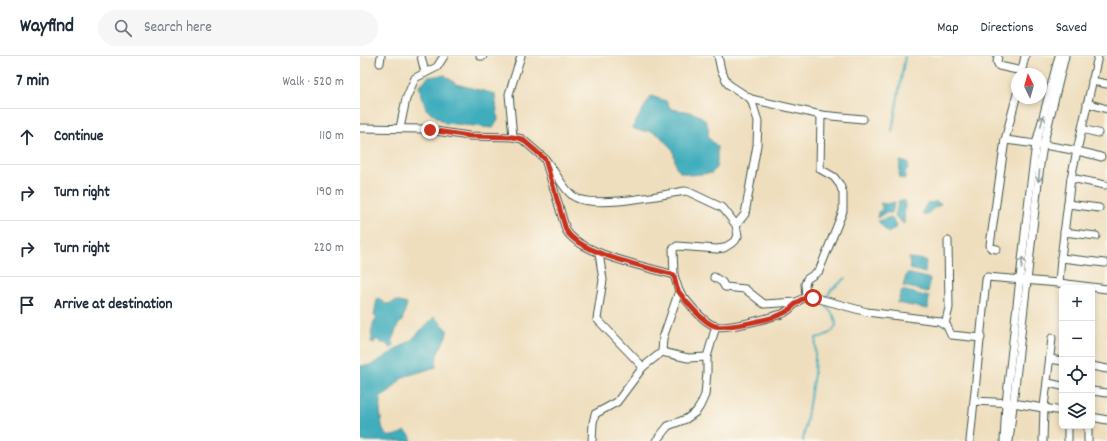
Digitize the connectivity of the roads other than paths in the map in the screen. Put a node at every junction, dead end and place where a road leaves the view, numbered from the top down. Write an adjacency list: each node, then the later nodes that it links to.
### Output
1 (421, 56): 12 (street)
2 (444, 56): 12 (street)
3 (521, 56): 25 (street)
4 (718, 56): 15 (street)
5 (998, 56): 11 (street)
6 (1025, 56): 10 (street)
7 (1059, 56): 27 (street, one-way to 7)
8 (1065, 56): 27 (street)
9 (1098, 56): 13 (street)
10 (1022, 68)
11 (1011, 69)
12 (425, 73): 22 (street)
13 (1092, 81): 14 (street); 16 (street)
14 (1107, 84)
15 (751, 99): 19 (street); 35 (street)
16 (1088, 103): 18 (street); 23 (street)
17 (1014, 104): 26 (street)
18 (1107, 109)
19 (821, 115): 20 (street); 49 (street)
20 (863, 119)
21 (360, 128): 22 (street)
22 (400, 128): 25 (street)
23 (1082, 129): 24 (street); 28 (street)
24 (1098, 133)
25 (513, 137): 30 (street)
26 (1005, 140): 27 (street); 39 (street)
27 (1040, 145): 28 (street); 45 (street)
28 (1078, 150): 29 (street); 31 (street)
29 (1101, 157)
30 (545, 159): 35 (street); 40 (street)
31 (1071, 178): 32 (street); 33 (street)
32 (1105, 184)
33 (1068, 204): 34 (street); 36 (street)
34 (1099, 208)
35 (736, 225): 43 (street)
36 (1064, 232): 37 (street); 41 (street)
37 (1096, 236)
38 (948, 241): 51 (street)
39 (997, 249)
40 (599, 253): 43 (street); 59 (street)
41 (1061, 258): 42 (street); 46 (street)
42 (1105, 263)
43 (674, 275): 48 (street)
44 (714, 277): 50 (street)
45 (1024, 281): 46 (street); 53 (street); 67 (street)
46 (1059, 283): 47 (street)
47 (1107, 289)
48 (679, 291): 52 (street); 55 (street)
49 (806, 297): 50 (street); 51 (street)
50 (797, 302): 52 (street)
51 (945, 324): 53 (street)
52 (716, 326): 56 (street)
53 (981, 338): 66 (street)
54 (1052, 338): 57 (street)
55 (662, 352): 56 (street); 59 (street)
56 (707, 357): 75 (street)
57 (1050, 359): 58 (street); 62 (street)
58 (1059, 360)
59 (643, 367): 74 (street)
60 (1095, 367): 61 (street)
61 (1107, 369)
62 (1048, 383): 63 (street); 68 (street)
63 (1059, 385)
64 (1095, 391): 65 (street)
65 (1107, 393)
66 (974, 401): 67 (street); 76 (street)
67 (1010, 403): 68 (street); 77 (street); 78 (street)
68 (1044, 407): 69 (street); 79 (street)
69 (1059, 410)
70 (1095, 418): 71 (street)
71 (1107, 420)
72 (1068, 429): 80 (street)
73 (1088, 429): 81 (street)
74 (592, 441)
75 (656, 441)
76 (970, 441)
77 (1004, 441)
78 (1009, 441)
79 (1044, 441)
80 (1068, 441)
81 (1088, 441)

